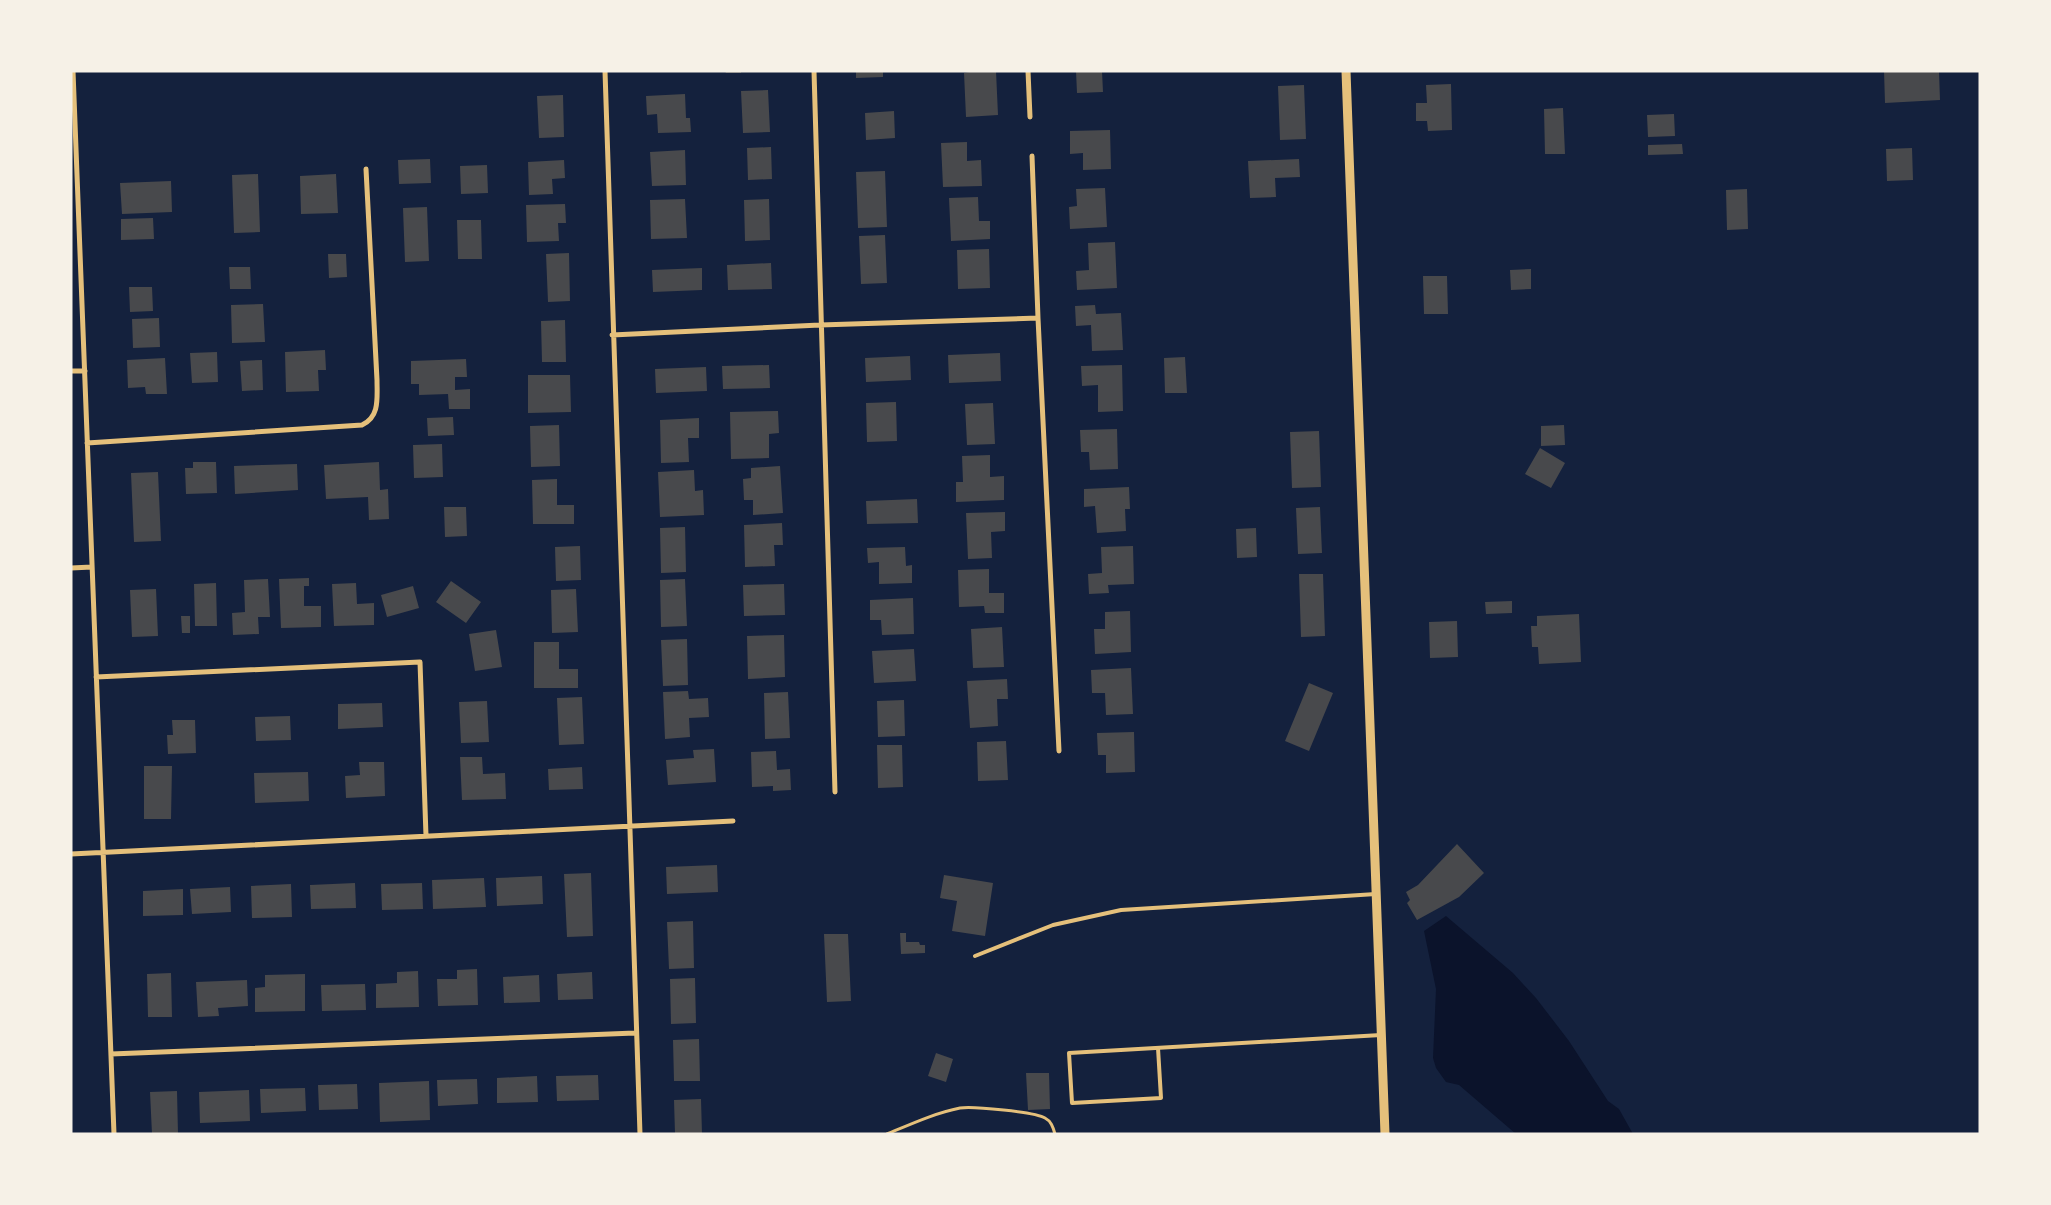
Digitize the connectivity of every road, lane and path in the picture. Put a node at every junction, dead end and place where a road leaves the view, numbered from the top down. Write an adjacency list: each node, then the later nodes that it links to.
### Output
1 (73, 71): 13 (street)
2 (605, 71): 11 (street)
3 (814, 71): 10 (street)
4 (1028, 71): 6 (street)
5 (1346, 71): 25 (street)
6 (1030, 117)
7 (1032, 156): 9 (street)
8 (366, 169): 14 (street)
9 (1038, 318): 10 (street); 18 (street)
10 (820, 324): 11 (street); 19 (street)
11 (612, 335): 21 (street)
12 (71, 371): 13 (street)
13 (85, 371): 14 (street)
14 (88, 443): 15 (street)
15 (92, 567): 16 (street); 17 (street)
16 (71, 568)
17 (96, 677): 22 (street); 23 (street)
18 (1059, 751)
19 (835, 792)
20 (733, 821): 21 (street)
21 (630, 825): 22 (street); 27 (street)
22 (426, 836): 23 (street)
23 (103, 852): 24 (street); 30 (street)
24 (71, 854)
25 (1376, 894): 26 (lane); 28 (street)
26 (975, 956)
27 (635, 1033): 30 (street); 32 (street)
28 (1381, 1035): 29 (lane); 35 (street)
29 (1158, 1048): 29 (lane)
30 (111, 1054): 31 (street)
31 (114, 1134)
32 (640, 1134)
33 (887, 1134): 34 (path)
34 (1055, 1134)
35 (1385, 1134)

